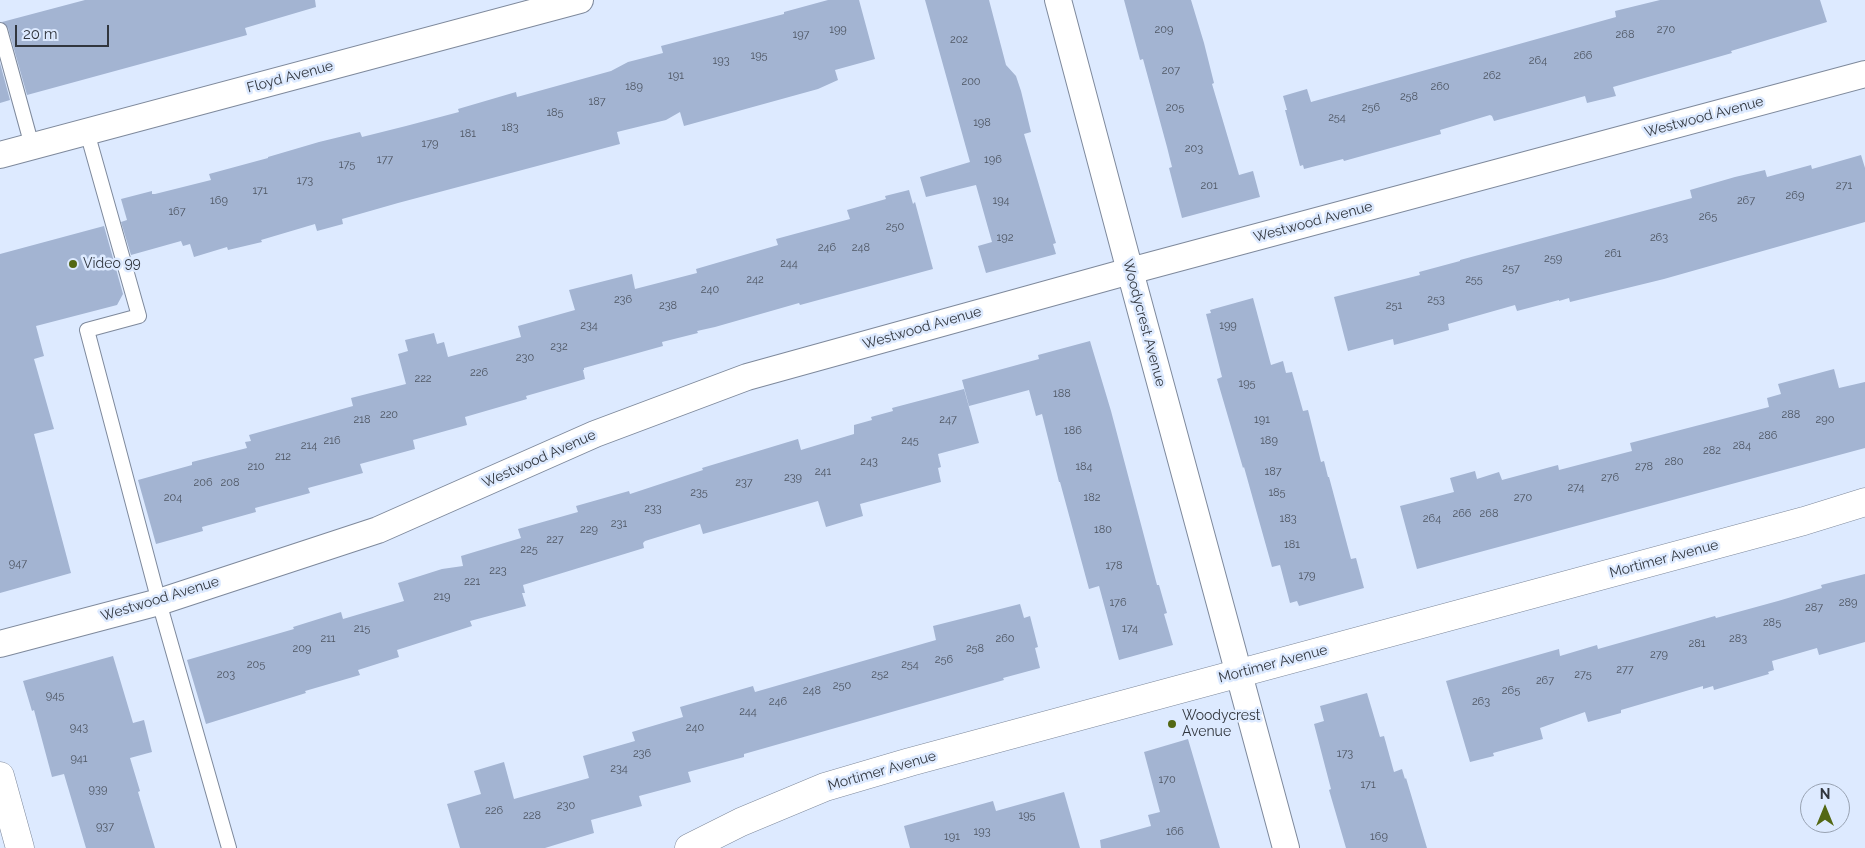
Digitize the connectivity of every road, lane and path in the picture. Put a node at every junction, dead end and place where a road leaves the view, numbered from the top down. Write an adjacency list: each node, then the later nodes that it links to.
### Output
1 (580, 0): 5 (street, Floyd Avenue)
2 (1058, 0): 8 (street, Woodycrest Avenue)
3 (0, 30): 6 (lane)
4 (1865, 74): 8 (street, Westwood Avenue)
5 (87, 132): 6 (street, Floyd Avenue); 10 (lane)
6 (32, 146): 7 (street, Floyd Avenue)
7 (0, 155)
8 (1130, 271): 10 (street, Westwood Avenue); 12 (street, Woodycrest Avenue)
9 (1865, 502): 12 (street, Mortimer Avenue)
10 (159, 602): 11 (street, Westwood Avenue); 15 (lane)
11 (0, 644)
12 (1240, 673): 16 (street, Mortimer Avenue); 17 (street, Woodycrest Avenue)
13 (0, 776): 14 (street)
14 (20, 848)
15 (229, 848)
16 (689, 848)
17 (1286, 848)

